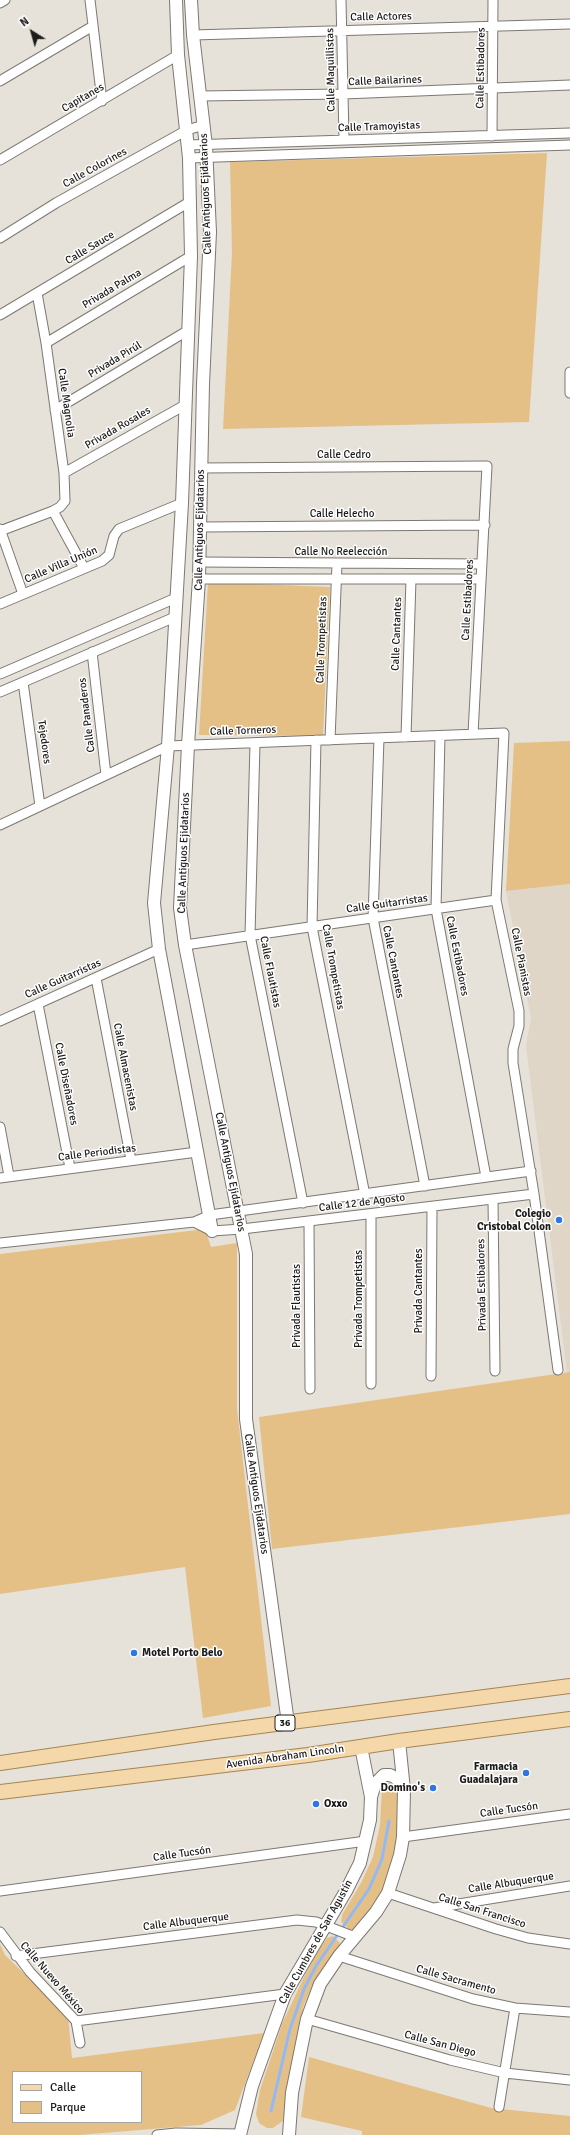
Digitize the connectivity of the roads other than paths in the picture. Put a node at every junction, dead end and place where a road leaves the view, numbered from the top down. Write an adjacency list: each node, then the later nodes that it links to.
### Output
1 (5, 0): 7 (street)
2 (90, 0): 9 (street)
3 (176, 0): 13 (street, Calle Antiguos Ejidatarios)
4 (191, 0): 12 (street, Calle Antiguos Ejidatarios)
5 (341, 0): 11 (street, Calle Maquillistas)
6 (494, 0): 10 (street, Calle Estibadores)
7 (0, 3)
8 (570, 24): 10 (street, Calle Actores)
9 (93, 26): 14 (street); 19 (street)
10 (493, 27): 11 (street, Calle Actores); 16 (street, Calle Estibadores)
11 (343, 30): 12 (street, Calle Actores); 17 (street, Calle Maquillistas)
12 (193, 35): 18 (street, Calle Antiguos Ejidatarios)
13 (178, 55): 19 (street, Capitanes); 21 (street, Calle Antiguos Ejidatarios)
14 (0, 81)
15 (570, 85): 16 (street, Calle Bailarines)
16 (492, 89): 17 (street, Calle Bailarines); 23 (street, Calle Estibadores)
17 (343, 94): 18 (street, Calle Bailarines); 24 (street, Calle Maquillistas)
18 (200, 96): 20 (street, Calle Antiguos Ejidatarios)
19 (102, 101): 30 (street, Capitanes)
20 (204, 125): 21 (street, Calle Colorines); 27 (street, Calle Antiguos Ejidatarios)
21 (187, 130): 25 (street, Calle Antiguos Ejidatarios); 32 (street, Calle Colorines)
22 (570, 133): 23 (street, Calle Tramoyistas)
23 (492, 136): 24 (street, Calle Tramoyistas)
24 (344, 139): 27 (street, Calle Tramoyistas)
25 (188, 145): 27 (street, Calle Tramoyistas); 28 (street, Calle Antiguos Ejidatarios)
26 (570, 145): 29 (street)
27 (206, 146): 29 (street, Calle Antiguos Ejidatarios)
28 (189, 158): 29 (street); 31 (street, Calle Antiguos Ejidatarios)
29 (207, 158): 43 (street, Calle Antiguos Ejidatarios)
30 (0, 160)
31 (191, 201): 33 (street, Calle Antiguos Ejidatarios); 34 (street, Calle Sauce)
32 (0, 238)
33 (191, 256): 36 (street, Calle Antiguos Ejidatarios); 37 (street, Privada Palma)
34 (37, 293): 35 (street, Calle Sauce); 37 (street, Calle Magnolia)
35 (0, 315)
36 (187, 331): 40 (street, Calle Antiguos Ejidatarios); 41 (street, Privada Pirúl)
37 (46, 343): 41 (street, Calle Magnolia)
38 (570, 372): 39 (street)
39 (570, 393)
40 (185, 405): 44 (street, Privada Rosales); 45 (street, Calle Antiguos Ejidatarios)
41 (55, 410): 44 (street, Calle Magnolia)
42 (487, 466): 43 (street, Calle Cedro); 47 (street, Calle Estibadores)
43 (201, 468): 48 (street, Calle Antiguos Ejidatarios)
44 (64, 473): 46 (street, Calle Magnolia)
45 (182, 503): 53 (street, Calle Villa Unión); 59 (street, Calle Antiguos Ejidatarios)
46 (53, 510): 49 (street); 53 (street)
47 (484, 525): 48 (street, Calle Helecho); 52 (street, Calle Estibadores)
48 (200, 527): 50 (street, Calle Antiguos Ejidatarios)
49 (0, 530): 58 (street)
50 (200, 562): 51 (street, Calle No Reelección); 54 (street, Calle Antiguos Ejidatarios)
51 (337, 564): 52 (street, Calle No Reelección); 55 (street, Calle Trompetistas)
52 (482, 564): 56 (street, Calle Estibadores)
53 (84, 568): 58 (street, Calle Villa Unión)
54 (199, 579): 55 (street); 74 (street, Calle Antiguos Ejidatarios)
55 (336, 579): 57 (street); 72 (street, Calle Trompetistas)
56 (481, 579): 57 (street); 66 (street, Calle Estibadores)
57 (411, 580): 69 (street, Calle Cantantes)
58 (23, 594): 60 (street, Calle Villa Unión)
59 (176, 598): 61 (street, Calle Antiguos Ejidatarios); 63 (street)
60 (0, 604)
61 (175, 617): 62 (street); 75 (street, Calle Antiguos Ejidatarios)
62 (92, 652): 64 (street); 76 (street, Calle Panaderos)
63 (0, 674)
64 (23, 682): 65 (street); 77 (street, Tejedores)
65 (0, 692)
66 (473, 734): 67 (street, Calle Torneros); 68 (street, Calle Torneros)
67 (504, 734): 79 (street, Calle Pianistas)
68 (440, 736): 69 (street, Calle Torneros); 80 (street, Calle Estibadores)
69 (406, 737): 70 (street, Calle Torneros)
70 (379, 738): 72 (street, Calle Torneros); 81 (street, Calle Cantantes)
71 (316, 740): 72 (street, Calle Torneros); 73 (street, Calle Torneros); 82 (street, Calle Trompetistas)
72 (330, 740)
73 (255, 743): 74 (street, Calle Torneros); 83 (street, Calle Flautistas)
74 (188, 745): 75 (street, Calle Torneros); 84 (street, Calle Antiguos Ejidatarios)
75 (168, 746): 76 (street, Calle Torneros); 85 (street, Calle Antiguos Ejidatarios)
76 (106, 775): 77 (street, Calle Torneros)
77 (40, 806): 78 (street, Calle Torneros)
78 (0, 825)
79 (496, 900): 80 (street, Calle Guitarristas); 93 (street, Calle Pianistas)
80 (436, 909): 81 (street, Calle Guitarristas); 95 (street, Calle Estibadores)
81 (373, 918): 82 (street, Calle Guitarristas); 96 (street, Calle Cantantes)
82 (312, 926): 83 (street, Calle Guitarristas); 98 (street, Calle Trompetistas)
83 (250, 935): 84 (street, Calle Guitarristas); 100 (street, Calle Flautistas)
84 (185, 946): 102 (street, Calle Antiguos Ejidatarios)
85 (159, 950): 86 (street, Calle Guitarristas); 90 (street, Calle Antiguos Ejidatarios)
86 (96, 978): 87 (street, Calle Guitarristas); 91 (street, Calle Almacenistas)
87 (38, 1004): 88 (street, Calle Guitarristas); 92 (street, Calle Diseñadores)
88 (0, 1021)
89 (0, 1127): 94 (street)
90 (197, 1152): 91 (street, Calle Periodistas); 104 (street, Calle Antiguos Ejidatarios)
91 (131, 1160): 92 (street, Calle Periodistas)
92 (70, 1168): 94 (street, Calle Periodistas)
93 (531, 1171): 95 (street, Calle 12 de Agosto); 97 (street, Calle Pianistas)
94 (5, 1177)
95 (486, 1177): 96 (street, Calle 12 de Agosto)
96 (425, 1186): 98 (street, Calle 12 de Agosto)
97 (534, 1194): 99 (street, Calle 12 de Agosto); 110 (street, Calle Pianistas)
98 (365, 1195): 100 (street, Calle 12 de Agosto)
99 (493, 1199): 101 (street, Calle 12 de Agosto); 111 (street, Privada Estibadores)
100 (303, 1203): 102 (street, Calle 12 de Agosto)
101 (432, 1206): 103 (street, Calle 12 de Agosto); 112 (street, Privada Cantantes)
102 (238, 1212): 104 (street, Calle 12 de Agosto); 107 (street, Calle Antiguos Ejidatarios)
103 (371, 1214): 106 (street, Calle 12 de Agosto); 113 (street, Privada Trompetistas)
104 (210, 1216): 105 (street, Calle 12 de Agosto); 108 (street, Calle Antiguos Ejidatarios)
105 (194, 1222): 108 (street); 109 (street, Calle 12 de Agosto)
106 (309, 1222): 107 (street, Calle 12 de Agosto); 114 (street, Privada Flautistas)
107 (242, 1229): 108 (street, Calle 12 de Agosto); 117 (street, Calle Antiguos Ejidatarios)
108 (212, 1231)
109 (0, 1243)
110 (558, 1370)
111 (495, 1371)
112 (431, 1376)
113 (371, 1384)
114 (310, 1389)
115 (570, 1686): 117 (main road, 36)
116 (570, 1719): 118 (main road, Avenida Abraham Lincoln)
117 (288, 1723): 120 (main road, 36)
118 (399, 1741): 119 (main road, Avenida Abraham Lincoln); 121 (street)
119 (361, 1747): 122 (main road, Avenida Abraham Lincoln); 123 (street, Calle Cumbres de San Agustín)
120 (0, 1763)
121 (404, 1790): 123 (street); 125 (street)
122 (0, 1792)
123 (371, 1797): 126 (street, Calle Cumbres de San Agustín)
124 (570, 1814): 125 (street, Calle Tucsón)
125 (403, 1837): 129 (street)
126 (366, 1842): 128 (street, Calle Tucsón); 131 (street, Calle Cumbres de San Agustín)
127 (570, 1886): 130 (street, Calle Albuquerque)
128 (0, 1891)
129 (388, 1893): 130 (street, Calle San Francisco); 133 (street)
130 (433, 1908): 134 (street, Calle San Francisco)
131 (325, 1925): 133 (street, Calle Albuquerque); 135 (street, Calle Albuquerque); 137 (street, Calle Cumbres de San Agustín)
132 (0, 1932): 135 (street, Calle Nuevo México)
133 (355, 1937): 136 (street)
134 (570, 1944)
135 (16, 1956): 141 (street, Calle Nuevo México)
136 (339, 1956): 138 (street, Calle Sacramento); 140 (street)
137 (284, 1994): 141 (street); 146 (street, Calle Cumbres de San Agustín)
138 (515, 2008): 139 (street, Calle Sacramento); 143 (street)
139 (570, 2012)
140 (307, 2019): 143 (street, Calle San Diego); 148 (street)
141 (76, 2020): 142 (street, Calle Nuevo México)
142 (80, 2043)
143 (505, 2072): 144 (street, Calle San Diego); 145 (street)
144 (570, 2080)
145 (499, 2107)
146 (243, 2134): 147 (street)
147 (157, 2135)
148 (289, 2135)

